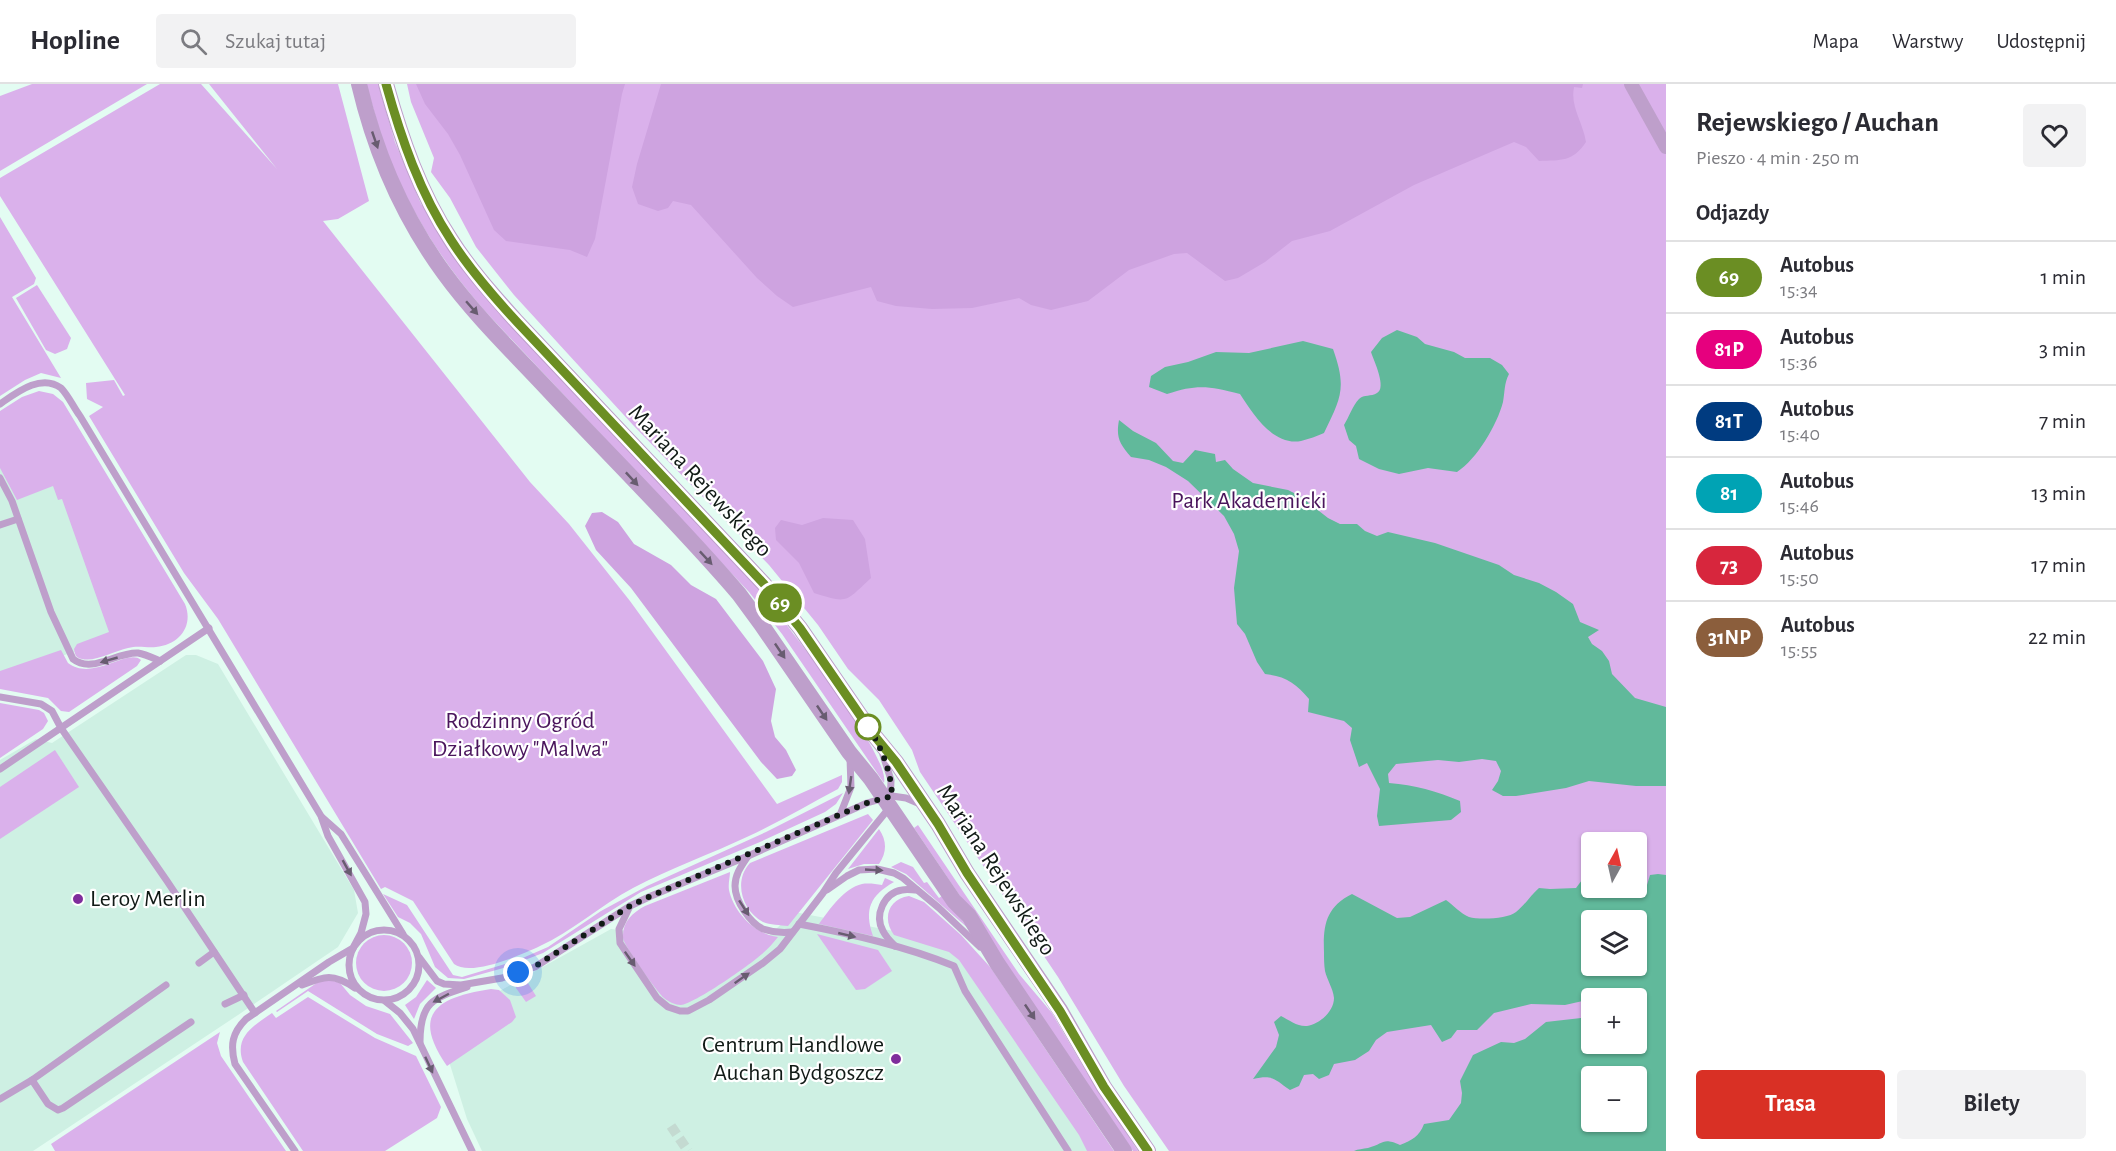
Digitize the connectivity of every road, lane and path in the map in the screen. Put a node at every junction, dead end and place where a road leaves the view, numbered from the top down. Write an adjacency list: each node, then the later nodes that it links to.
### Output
1 (359, 84): 14 (street, Mariana Rejewskiego, one-way to 14)
2 (386, 84): 13 (street, Mariana Rejewskiego)
3 (1631, 84): 4 (street)
4 (1666, 147)
5 (0, 404): 9 (lane)
6 (0, 478): 7 (lane)
7 (18, 519): 8 (lane); 10 (lane, one-way to 7)
8 (0, 525)
9 (209, 628): 10 (lane); 19 (lane)
10 (160, 661): 12 (lane)
11 (0, 697): 12 (lane)
12 (62, 728): 15 (lane); 29 (lane)
13 (873, 734): 16 (lane); 17 (street, Mariana Rejewskiego)
14 (849, 752): 16 (street, Mariana Rejewskiego); 18 (lane, one-way to 18)
15 (0, 769)
16 (889, 800): 17 (lane); 18 (lane); 22 (lane); 32 (street, Mariana Rejewskiego)
17 (925, 806): 49 (street, Mariana Rejewskiego)
18 (840, 815): 20 (lane)
19 (321, 816): 26 (lane); 28 (lane, one-way to 28)
20 (748, 855): 23 (lane); 25 (lane, one-way to 25)
21 (917, 890): 22 (lane, one-way to 21); 27 (lane); 32 (lane)
22 (823, 893): 24 (lane)
23 (630, 906): 25 (lane, one-way to 25); 33 (lane)
24 (799, 924): 25 (lane); 27 (lane, one-way to 27)
25 (792, 932)
26 (403, 934): 28 (lane); 30 (lane)
27 (895, 946): 47 (lane)
28 (352, 948): 35 (lane); 36 (lane)
29 (214, 952): 31 (lane); 37 (lane)
30 (419, 957): 33 (lane); 38 (lane)
31 (199, 963)
32 (997, 963): 48 (street, Mariana Rejewskiego, one-way to 48)
33 (493, 980): 42 (lane, one-way to 42)
34 (166, 985): 43 (lane)
35 (291, 989): 36 (lane); 40 (lane)
36 (359, 991): 38 (lane)
37 (244, 995): 39 (lane); 40 (lane)
38 (385, 1001): 42 (lane)
39 (225, 1004)
40 (255, 1013): 45 (lane)
41 (191, 1023): 43 (lane)
42 (420, 1045): 46 (lane, one-way to 46)
43 (32, 1080): 44 (lane)
44 (0, 1099)
45 (295, 1151)
46 (472, 1151)
47 (1068, 1151)
48 (1124, 1151)
49 (1148, 1151)

